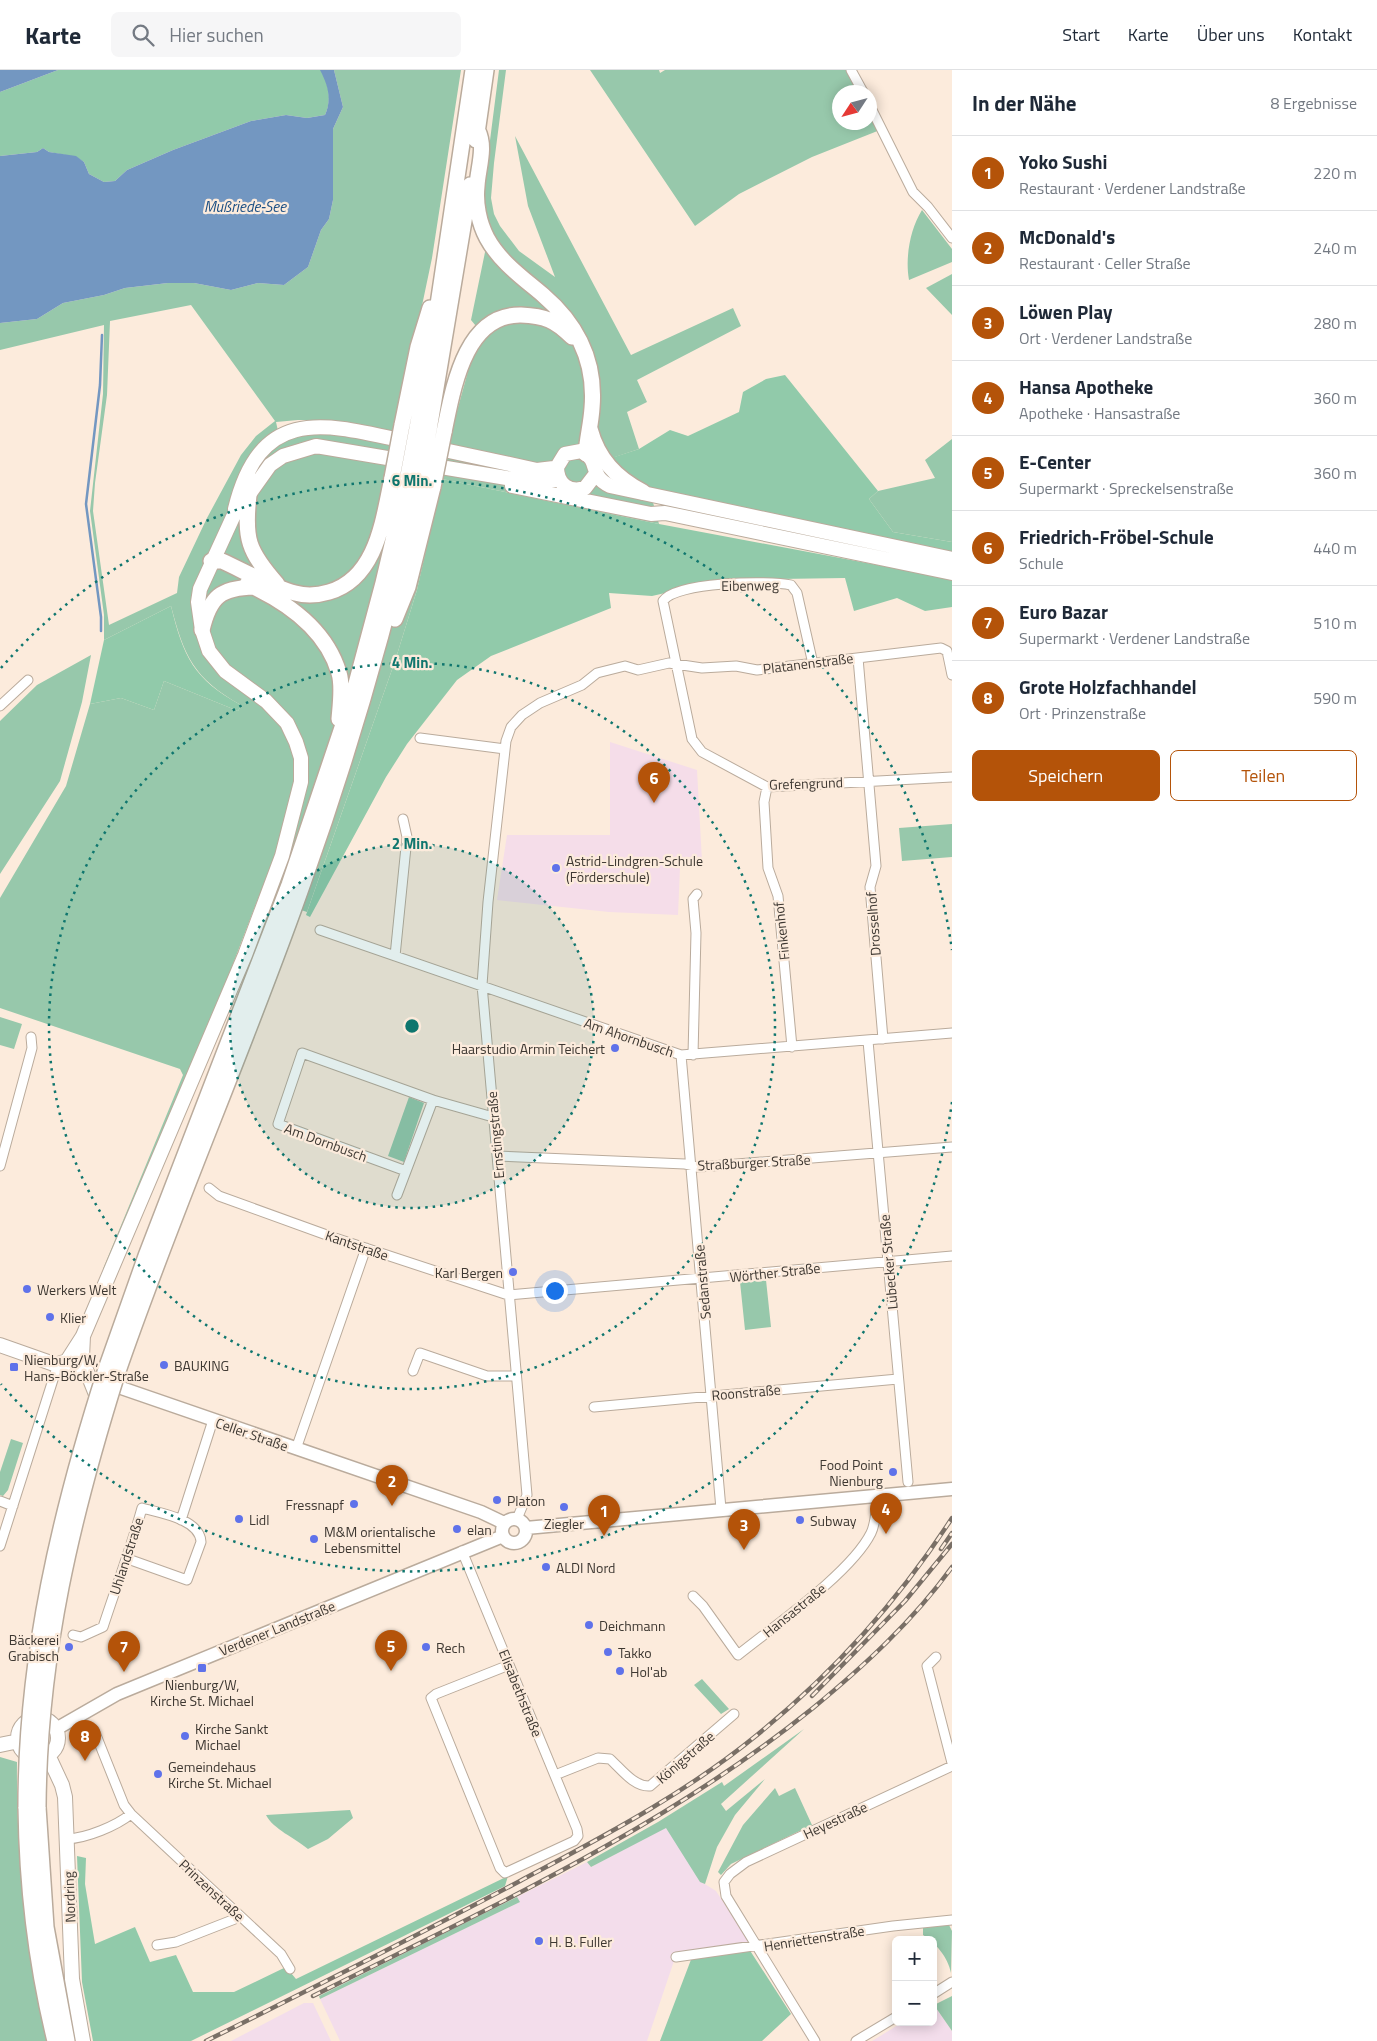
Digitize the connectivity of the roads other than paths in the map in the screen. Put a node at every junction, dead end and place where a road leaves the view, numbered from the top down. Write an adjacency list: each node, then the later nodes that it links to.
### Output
1 (473, 70): 9 (highway)
2 (486, 70): 6 (highway)
3 (851, 70): 4 (street)
4 (860, 85)
5 (877, 118): 7 (street)
6 (478, 130): 8 (highway); 9 (highway)
7 (952, 238)
8 (589, 425): 10 (highway); 16 (highway)
9 (423, 429): 10 (highway); 14 (highway, bridge); 14 (highway, bridge)
10 (581, 452): 12 (main road); 13 (main road)
11 (418, 464): 12 (main road); 17 (main road); 18 (main road)
12 (558, 473): 15 (main road); 19 (main road)
13 (595, 475): 15 (main road); 16 (main road)
14 (413, 482): 23 (highway); 33 (highway); 68 (highway)
15 (585, 488): 18 (main road)
16 (643, 492): 20 (main road)
17 (249, 495): 19 (main road); 23 (highway)
18 (664, 514): 22 (main road)
19 (233, 517): 21 (main road)
20 (952, 559)
21 (211, 562): 23 (highway); 24 (highway); 25 (main road)
22 (952, 572)
23 (278, 585)
24 (254, 587): 25 (highway); 33 (highway)
25 (202, 630): 65 (main road)
26 (858, 658): 28 (street, Platanenstraße); 29 (street, Platanenstraße); 36 (street, Drosselhof)
27 (676, 663): 28 (street, Platanenstraße); 28 (street, Eibenweg); 34 (street, Ernstingstraße); 37 (street, Grefengrund)
28 (813, 664)
29 (952, 675)
30 (28, 680): 31 (street)
31 (0, 706)
32 (420, 738): 34 (street)
33 (337, 743): 68 (highway)
34 (505, 749): 42 (street, Ernstingstraße)
35 (952, 777): 36 (street, Grefengrund)
36 (870, 780): 37 (street, Grefengrund); 45 (street, Drosselhof)
37 (767, 787): 47 (street, Finkenhof)
38 (404, 819): 41 (street)
39 (697, 894): 49 (street)
40 (320, 930): 41 (street, Am Ahornbusch)
41 (395, 956): 42 (street, Am Ahornbusch)
42 (482, 985): 48 (street, Am Ahornbusch); 51 (street, Ernstingstraße)
43 (952, 1033): 45 (street, Am Ahornbusch)
44 (31, 1036): 55 (street)
45 (883, 1039): 46 (street, Am Ahornbusch)
46 (868, 1041): 47 (street, Am Ahornbusch); 53 (street, Lübecker Straße)
47 (792, 1047): 49 (street, Am Ahornbusch)
48 (681, 1055): 49 (street, Am Ahornbusch); 56 (street, Sedanstraße)
49 (693, 1055)
50 (433, 1100): 51 (street, Am Dornbusch); 57 (street); 57 (street, Am Dornbusch)
51 (493, 1117): 54 (street, Ernstingstraße)
52 (952, 1147): 53 (street, Straßburger Straße)
53 (880, 1153): 56 (street, Straßburger Straße); 62 (street, Lübecker Straße)
54 (496, 1156): 56 (street, Straßburger Straße); 64 (street, Ernstingstraße)
55 (0, 1166)
56 (692, 1166): 63 (street, Sedanstraße)
57 (406, 1171): 59 (street)
58 (209, 1188): 60 (street, Kantstraße)
59 (397, 1195)
60 (366, 1248): 64 (street, Kantstraße); 76 (street)
61 (952, 1256): 62 (street, Wörther Straße)
62 (888, 1261): 63 (street, Wörther Straße); 72 (street, Lübecker Straße)
63 (701, 1280): 64 (street, Wörther Straße); 73 (street, Sedanstraße)
64 (508, 1295): 71 (street, Ernstingstraße)
65 (83, 1336): 67 (main road); 70 (main road)
66 (0, 1345): 67 (main road, Celler Straße)
67 (58, 1364): 70 (main road, Celler Straße); 81 (street)
68 (112, 1371): 102 (highway, bridge)
69 (413, 1371): 71 (street)
70 (88, 1376): 75 (main road, Celler Straße); 94 (main road)
71 (516, 1376): 84 (street, Ernstingstraße)
72 (898, 1379): 73 (street, Roonstraße); 77 (street, Lübecker Straße)
73 (711, 1395): 74 (street, Roonstraße); 82 (street, Sedanstraße)
74 (594, 1407)
75 (214, 1420): 76 (main road, Celler Straße); 83 (street)
76 (296, 1449): 85 (main road, Celler Straße)
77 (908, 1482)
78 (952, 1489): 79 (main road)
79 (878, 1496): 82 (main road); 89 (street, Hansastraße)
80 (0, 1502): 81 (street)
81 (12, 1506): 86 (street)
82 (721, 1509): 84 (main road)
83 (181, 1520): 88 (street, Uhlandstraße); 88 (street)
84 (522, 1523): 85 (main road); 85 (main road)
85 (503, 1530): 87 (main road, Verdener Landstraße)
86 (0, 1546)
87 (462, 1551): 92 (street, Elisabethstraße); 95 (main road, Verdener Landstraße)
88 (128, 1559): 90 (street, Uhlandstraße)
89 (693, 1596)
90 (73, 1635)
91 (936, 1657): 100 (street)
92 (509, 1665): 101 (street, Elisabethstraße); 101 (street, Elisabethstraße)
93 (734, 1714): 101 (street, Königstraße)
94 (35, 1718): 95 (main road); 97 (main road)
95 (56, 1729): 99 (main road)
96 (94, 1730): 103 (street, Prinzenstraße)
97 (18, 1741): 98 (main road); 99 (main road)
98 (0, 1745)
99 (48, 1755): 104 (main road, Nordring)
100 (952, 1765): 108 (street, Heyestraße)
101 (555, 1775)
102 (32, 1807): 114 (highway); 115 (highway)
103 (131, 1814): 104 (street); 105 (street, Prinzenstraße)
104 (67, 1839): 116 (main road, Nordring)
105 (240, 1917): 107 (street); 110 (street, Prinzenstraße)
106 (952, 1920): 108 (street, Henriettenstraße)
107 (157, 1945)
108 (757, 1947): 109 (street, Henriettenstraße); 117 (street)
109 (676, 1957)
110 (290, 1970)
111 (952, 1982): 112 (street)
112 (937, 1991)
113 (892, 2019): 118 (street)
114 (55, 2041)
115 (68, 2041)
116 (83, 2041)
117 (815, 2041)
118 (856, 2041)

